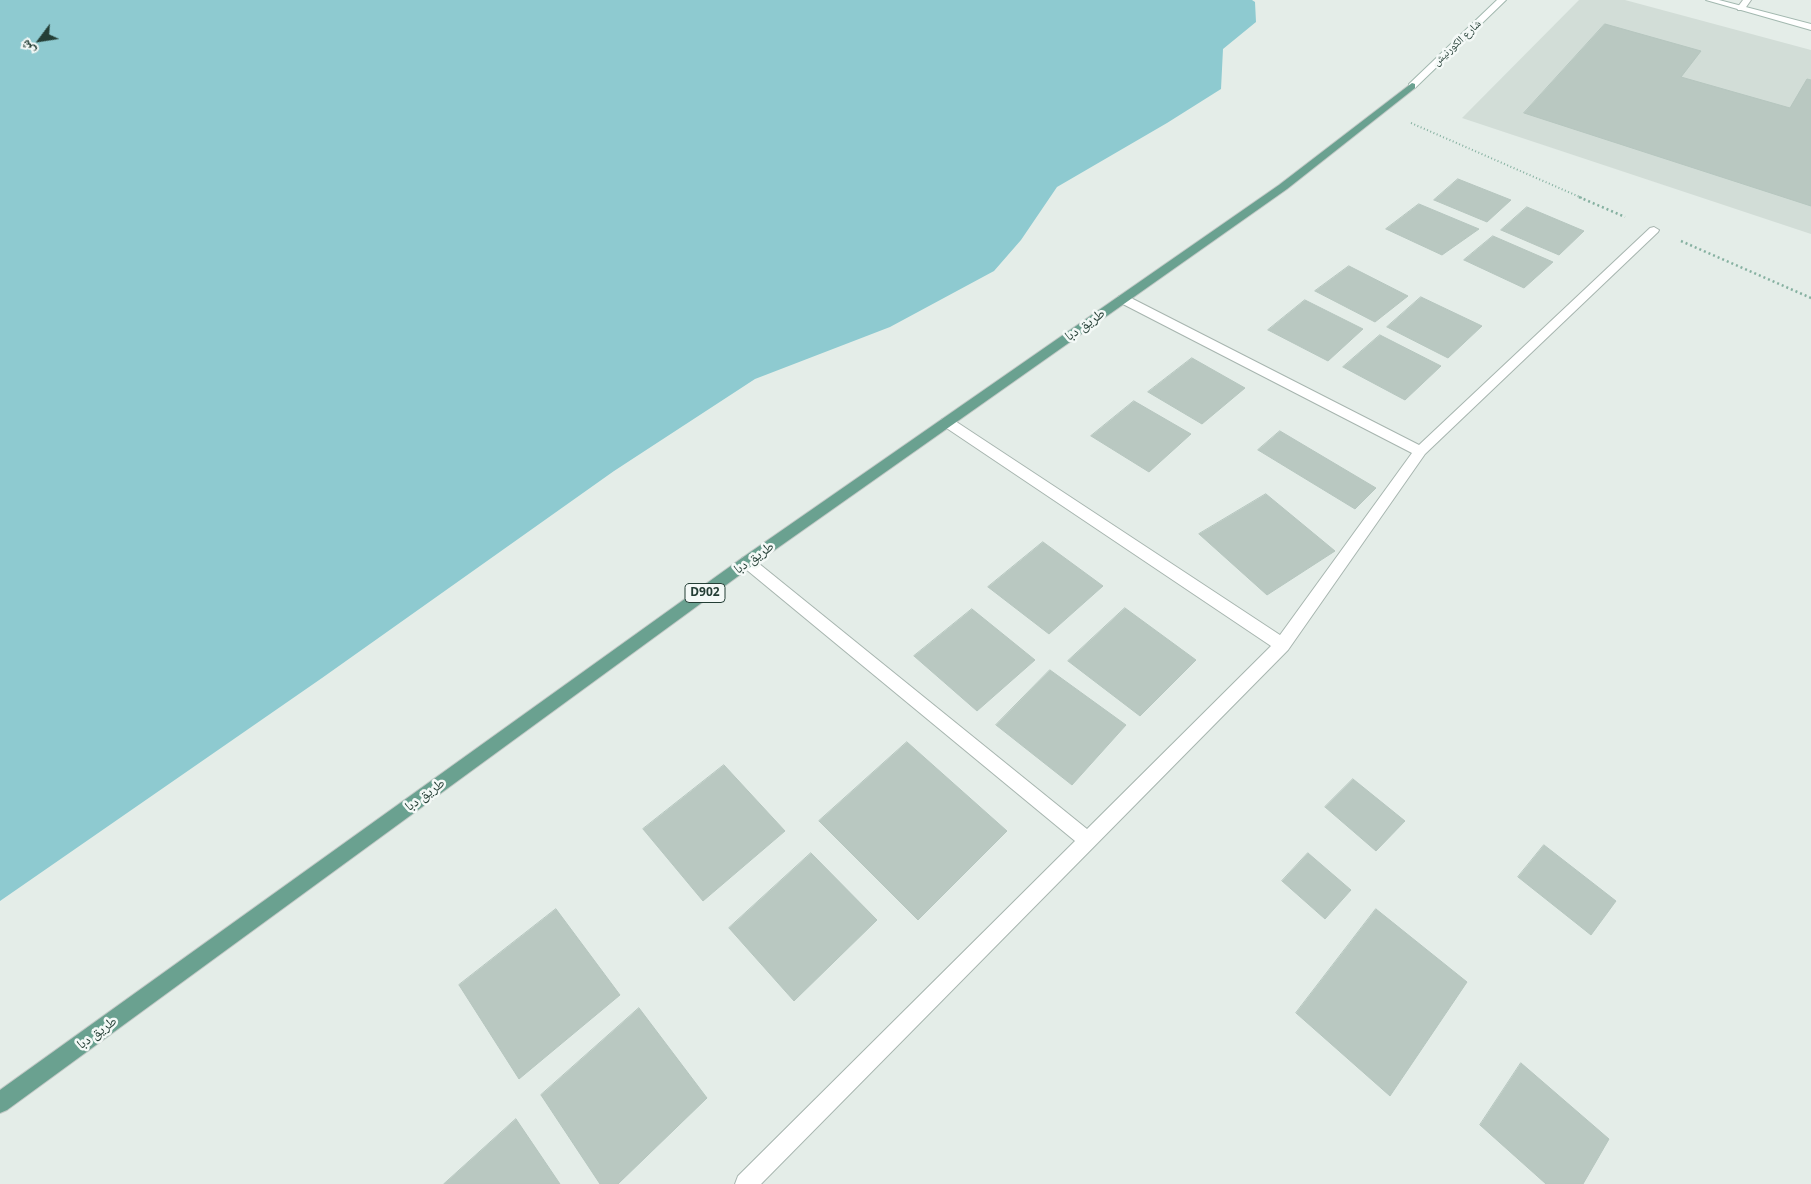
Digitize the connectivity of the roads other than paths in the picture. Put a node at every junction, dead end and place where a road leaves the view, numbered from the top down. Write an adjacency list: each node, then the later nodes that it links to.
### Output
1 (1502, 0): 6 (street, شارع الكورنيش)
2 (1710, 0): 4 (street)
3 (1747, 0): 4 (street)
4 (1741, 8): 5 (street)
5 (1811, 27)
6 (1412, 86): 8 (main road, طريق دبا / D902)
7 (1654, 230): 10 (street)
8 (1124, 298): 9 (main road, طريق دبا / D902); 10 (street)
9 (947, 422): 11 (main road, طريق دبا / D902); 12 (street)
10 (1420, 451): 12 (street)
11 (747, 562): 13 (street); 14 (main road, طريق دبا / D902)
12 (1282, 645): 13 (street)
13 (1088, 841): 15 (street)
14 (0, 1103)
15 (746, 1184)

